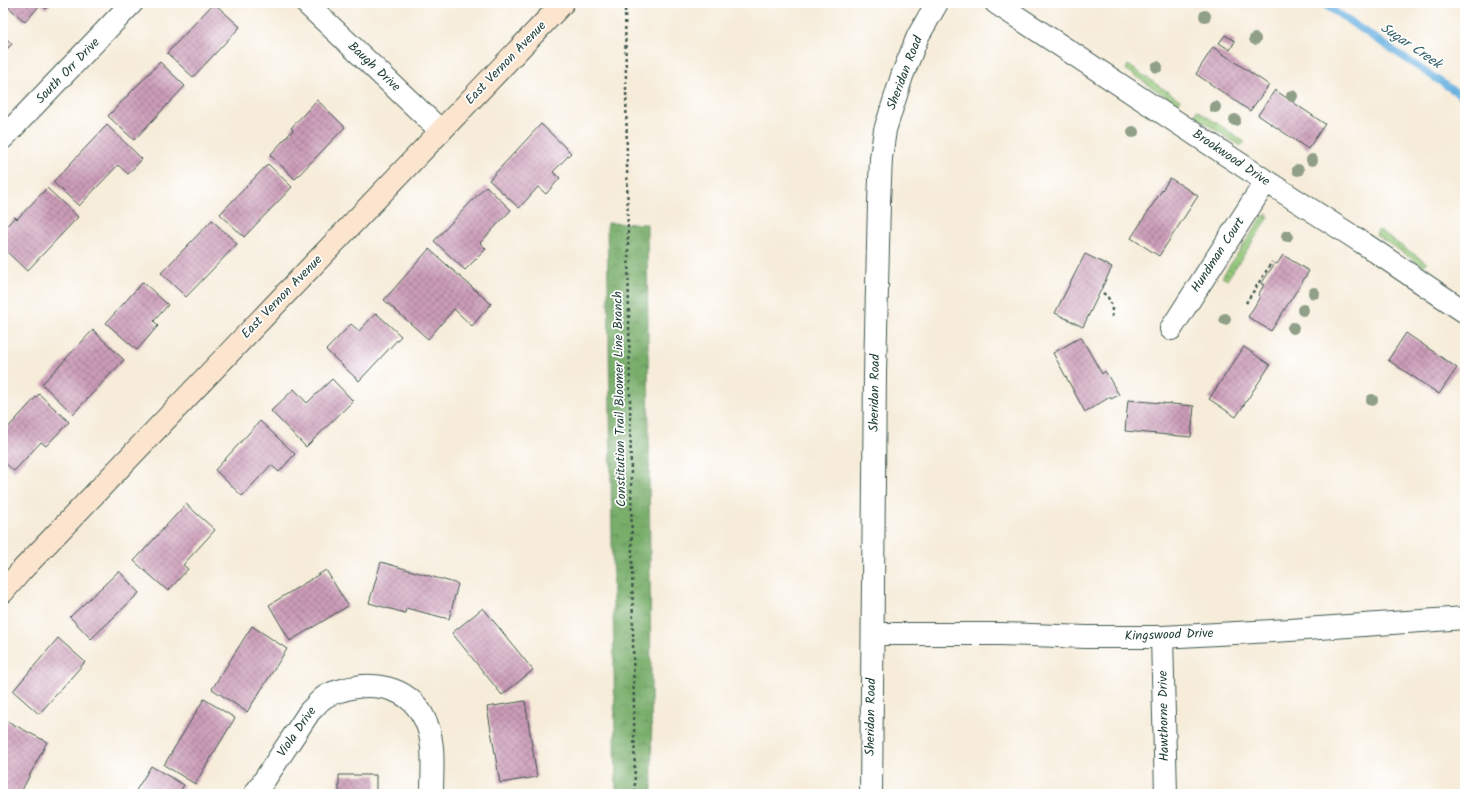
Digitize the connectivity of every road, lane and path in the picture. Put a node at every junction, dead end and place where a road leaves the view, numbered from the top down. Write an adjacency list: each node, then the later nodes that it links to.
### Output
1 (132, 3): 8 (street, South Orr Drive)
2 (306, 3): 7 (street, Baugh Drive)
3 (563, 3): 7 (main road, East Vernon Avenue)
4 (625, 3): 22 (path, Constitution Trail Bloomer Line Branch)
5 (938, 3): 18 (street, Sheridan Road)
6 (996, 3): 9 (street, Brookwood Drive)
7 (441, 131): 16 (main road, East Vernon Avenue)
8 (3, 138)
9 (1266, 181): 13 (street, Brookwood Drive); 15 (street, Hundman Court)
10 (1272, 262): 12 (path)
11 (1103, 294): 14 (path)
12 (1246, 303)
13 (1465, 312)
14 (1112, 320)
15 (1171, 329)
16 (3, 592)
17 (1465, 618): 19 (street, Kingswood Drive)
18 (873, 634): 19 (street, Kingswood Drive); 23 (street, Sheridan Road)
19 (1162, 637): 24 (street, Hawthorne Drive)
20 (255, 794): 21 (street, Viola Drive)
21 (432, 794)
22 (635, 794)
23 (870, 794)
24 (1166, 794)

